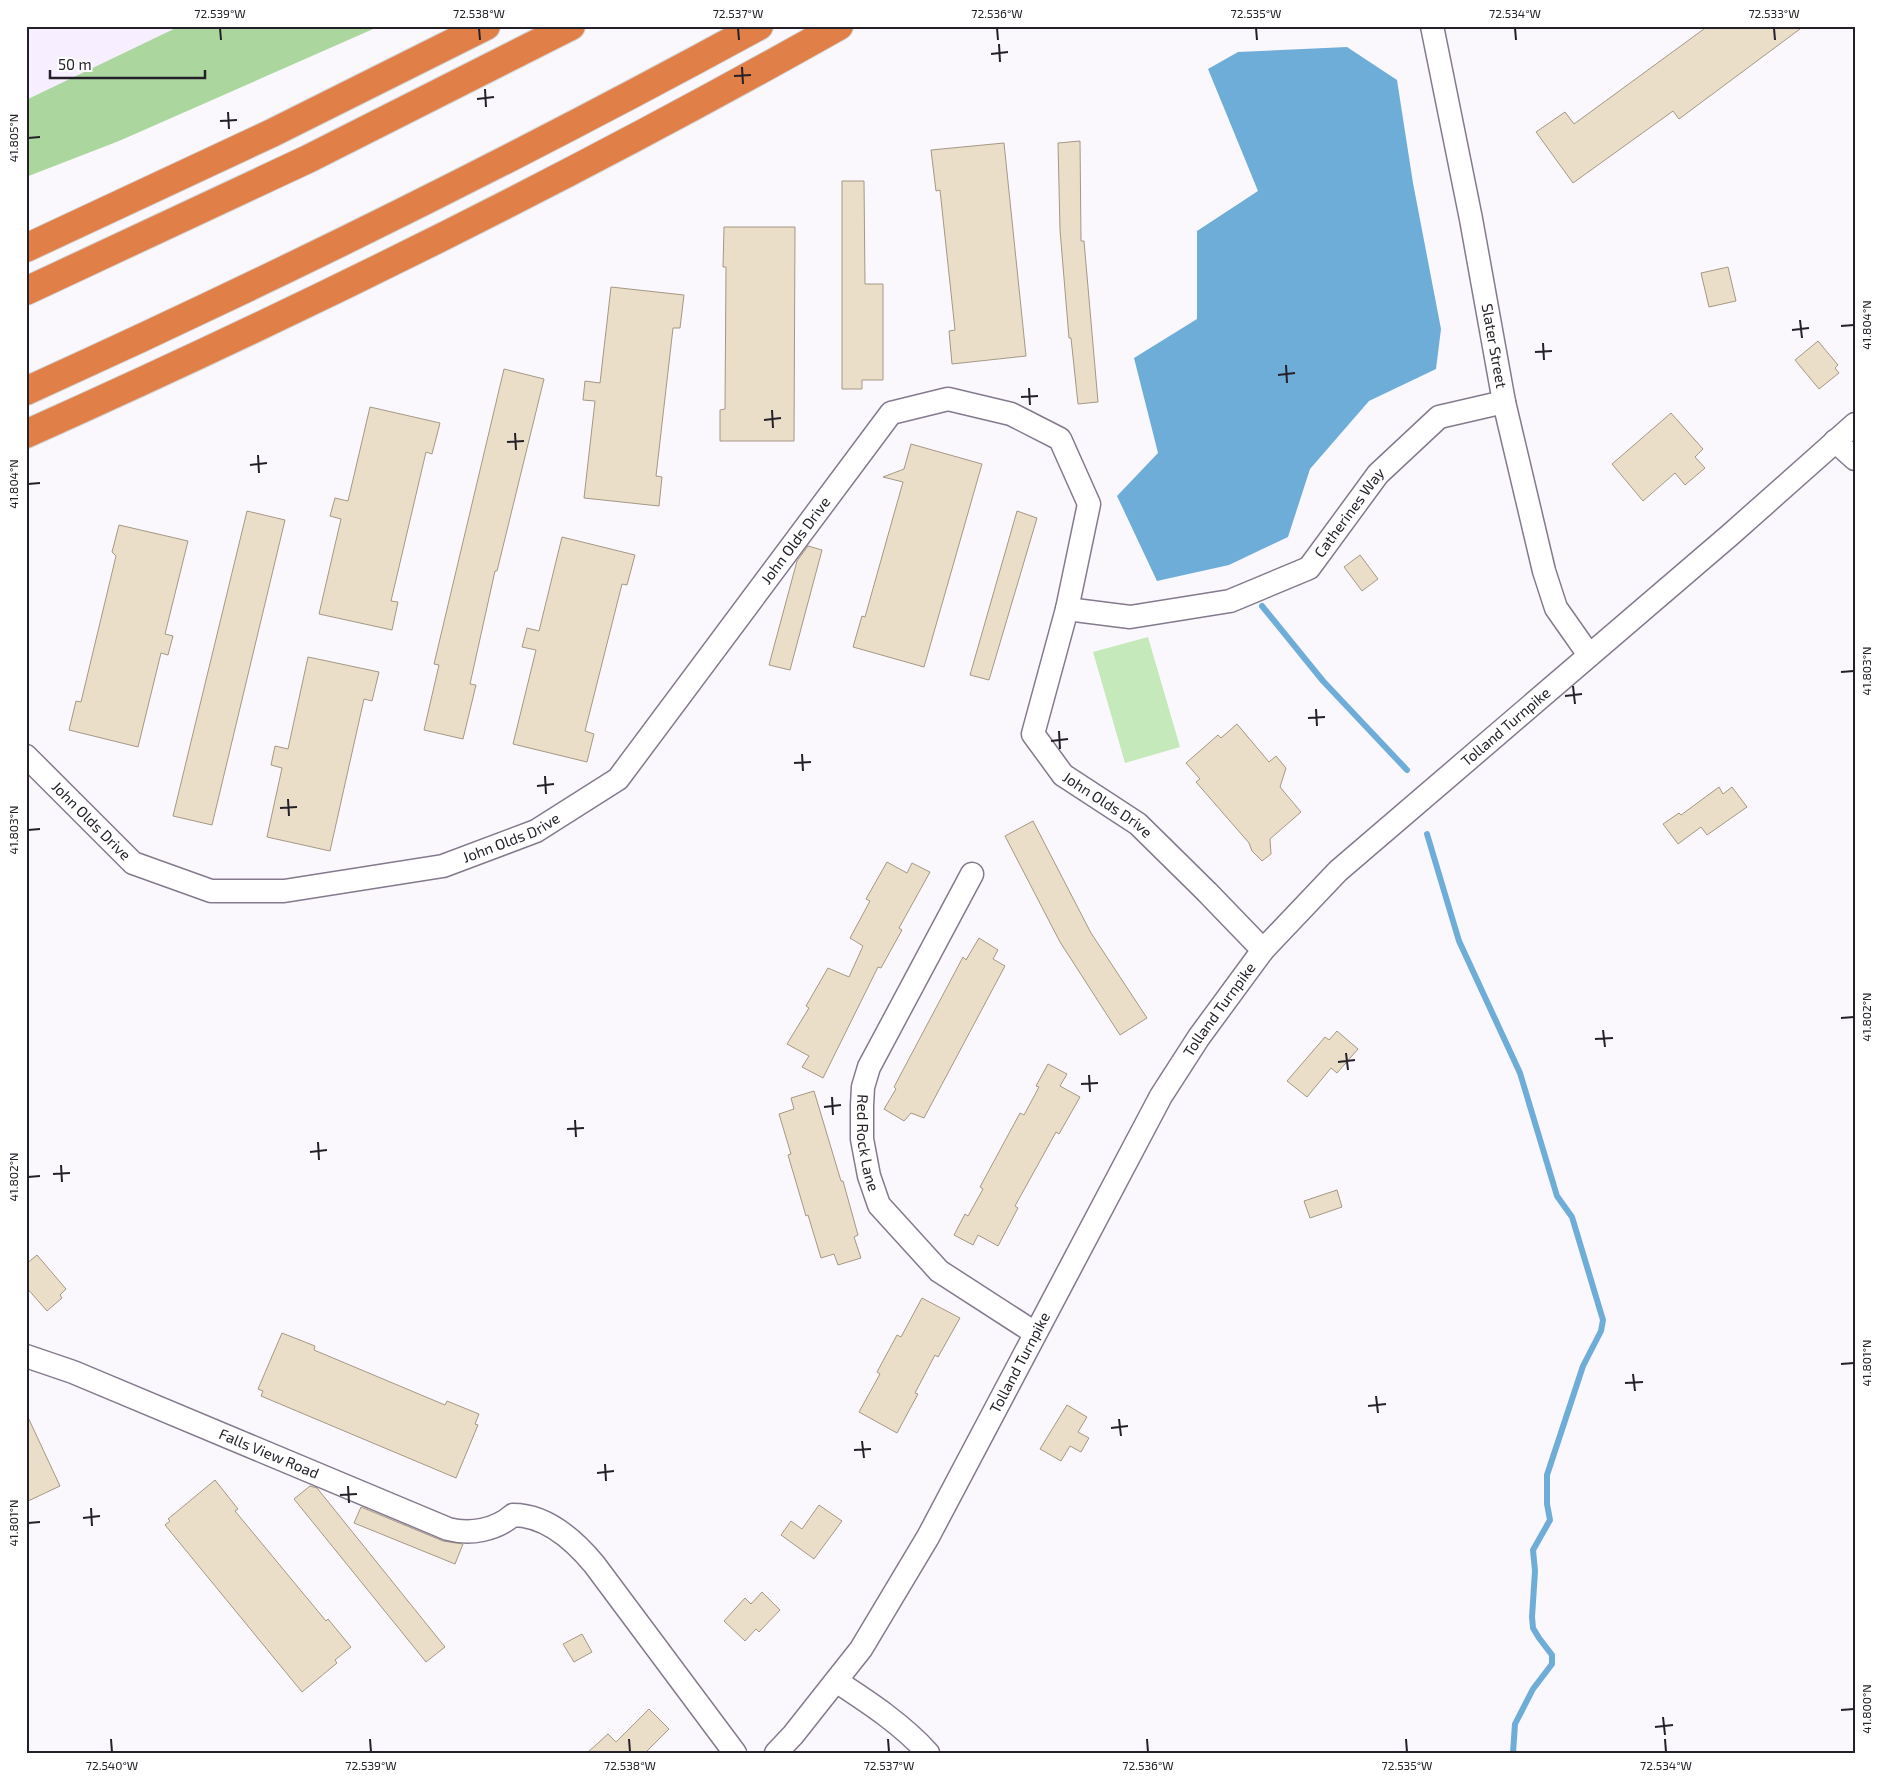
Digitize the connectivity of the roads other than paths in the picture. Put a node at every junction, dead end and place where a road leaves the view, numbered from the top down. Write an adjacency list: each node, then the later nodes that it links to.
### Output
1 (486, 26): 6 (highway)
2 (571, 26): 7 (highway)
3 (759, 26): 8 (highway)
4 (839, 26): 11 (highway)
5 (1432, 26): 9 (street, Slater Street)
6 (26, 248)
7 (26, 291)
8 (26, 391)
9 (1504, 402): 14 (street, Catherines Way); 15 (street, Slater Street)
10 (1855, 424): 12 (street, Tolland Turnpike)
11 (26, 434)
12 (1835, 442): 13 (street); 15 (street, Tolland Turnpike)
13 (1855, 459)
14 (1067, 609): 16 (street, John Olds Drive); 18 (street, John Olds Drive)
15 (1589, 655): 18 (street, Tolland Turnpike)
16 (26, 756)
17 (972, 874): 19 (street, Red Rock Lane)
18 (1263, 950): 19 (street, Tolland Turnpike)
19 (1035, 1333): 21 (street, Tolland Turnpike)
20 (26, 1356): 22 (street, Falls View Road)
21 (836, 1680): 23 (street, Tolland Turnpike); 24 (street)
22 (735, 1753)
23 (776, 1753)
24 (928, 1753)

